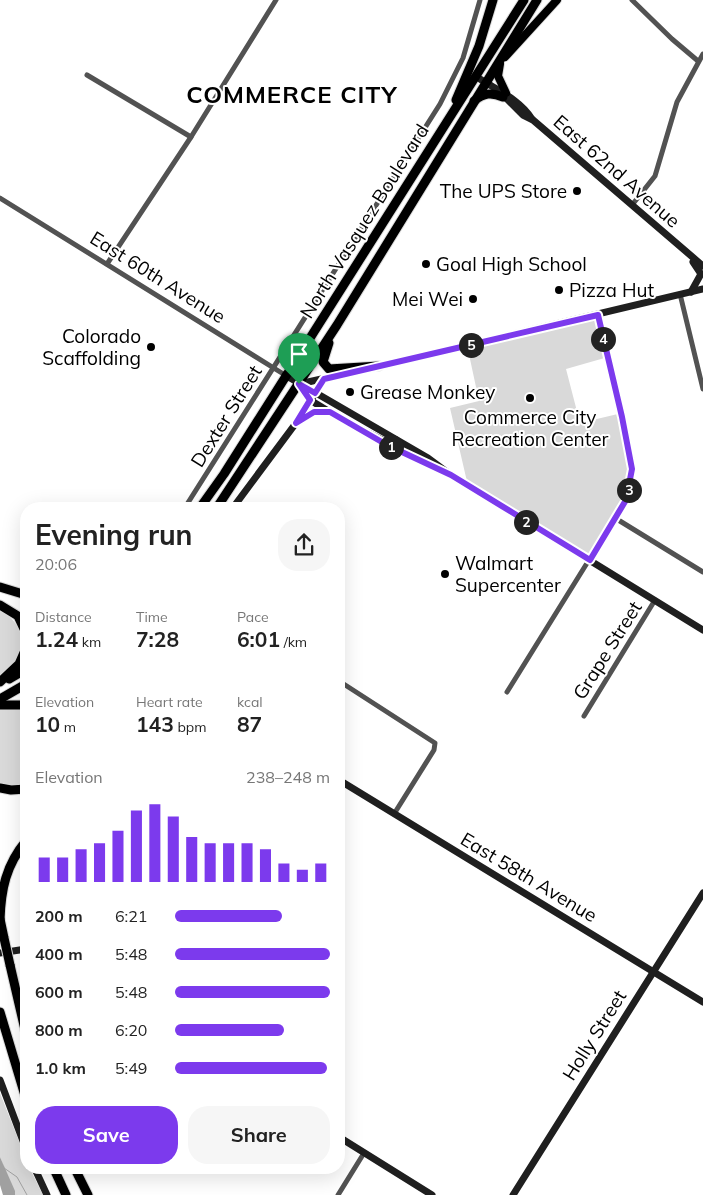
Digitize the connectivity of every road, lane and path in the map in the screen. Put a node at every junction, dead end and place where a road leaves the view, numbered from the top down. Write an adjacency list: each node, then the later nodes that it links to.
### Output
1 (276, 0): 15 (street)
2 (480, 0): 28 (street, Dexter Street)
3 (493, 0): 16 (highway)
4 (524, 0): 16 (highway, North Vasquez Boulevard)
5 (537, 0): 12 (highway, North Vasquez Boulevard)
6 (557, 0): 10 (main road)
7 (632, 0): 9 (street)
8 (703, 54): 9 (street)
9 (698, 61): 18 (street)
10 (500, 64): 12 (main road); 13 (main road)
11 (87, 75): 15 (street)
12 (482, 81): 13 (street, East 62nd Avenue); 14 (highway, North Vasquez Boulevard)
13 (503, 94): 14 (highway); 18 (street, East 62nd Avenue)
14 (472, 102): 26 (highway, North Vasquez Boulevard)
15 (191, 137): 20 (street)
16 (432, 144): 29 (highway, North Vasquez Boulevard)
17 (0, 198): 20 (street, East 60th Avenue)
18 (632, 205): 19 (street, East 62nd Avenue)
19 (682, 248): 21 (street, East 62nd Avenue); 23 (street)
20 (107, 264): 28 (street, East 60th Avenue)
21 (703, 266)
22 (703, 289): 23 (street)
23 (691, 292): 24 (street)
24 (680, 294): 25 (street); 30 (street)
25 (598, 315): 27 (street); 43 (street)
26 (336, 325): 27 (highway); 32 (highway, North Vasquez Boulevard)
27 (379, 366): 31 (street)
28 (274, 368): 29 (street, East 60th Avenue); 39 (street, Dexter Street)
29 (285, 375): 32 (street, East 60th Avenue); 40 (highway, North Vasquez Boulevard)
30 (702, 378): 33 (street)
31 (324, 379): 32 (street); 34 (street)
32 (299, 384): 34 (street, East 60th Avenue); 35 (street, East 60th Avenue); 41 (highway, North Vasquez Boulevard)
33 (703, 388)
34 (315, 393): 35 (street); 38 (street, East 60th Avenue)
35 (310, 400): 36 (street, East 60th Avenue); 37 (street)
36 (330, 412): 37 (street); 38 (street, East 60th Avenue)
37 (296, 423): 42 (street)
38 (451, 475): 44 (street, East 60th Avenue)
39 (188, 502)
40 (204, 502)
41 (221, 502)
42 (237, 502)
43 (616, 518): 44 (street); 45 (street)
44 (590, 560): 48 (street, East 60th Avenue); 57 (street)
45 (703, 572)
46 (0, 587): 47 (highway)
47 (20, 593)
48 (655, 600): 51 (street, East 60th Avenue); 61 (street, Grape Street)
49 (0, 605): 50 (highway)
50 (20, 620)
51 (703, 630)
52 (20, 662): 54 (highway)
53 (20, 672): 54 (highway)
54 (0, 683)
55 (345, 685): 65 (street)
56 (20, 688): 58 (highway)
57 (507, 692)
58 (0, 700)
59 (0, 705): 60 (highway)
60 (20, 705)
61 (584, 716)
62 (345, 784): 65 (street, East 58th Avenue)
63 (0, 788): 64 (highway)
64 (20, 789)
65 (394, 814): 71 (street, East 58th Avenue)
66 (20, 850): 68 (highway)
67 (703, 893): 71 (street, Holly Street)
68 (0, 919): 73 (highway, bridge)
69 (20, 951): 70 (street)
70 (0, 954)
71 (653, 971): 72 (street, East 58th Avenue); 88 (street, Holly Street)
72 (703, 1002)
73 (20, 1008)
74 (0, 1012): 75 (highway)
75 (20, 1079)
76 (0, 1080): 77 (street)
77 (20, 1133)
78 (345, 1142): 79 (street)
79 (364, 1153): 86 (street); 87 (street)
80 (37, 1174): 83 (street)
81 (56, 1174): 84 (highway)
82 (78, 1174): 85 (highway)
83 (47, 1195)
84 (66, 1195)
85 (88, 1195)
86 (338, 1195)
87 (432, 1195)
88 (513, 1195)

